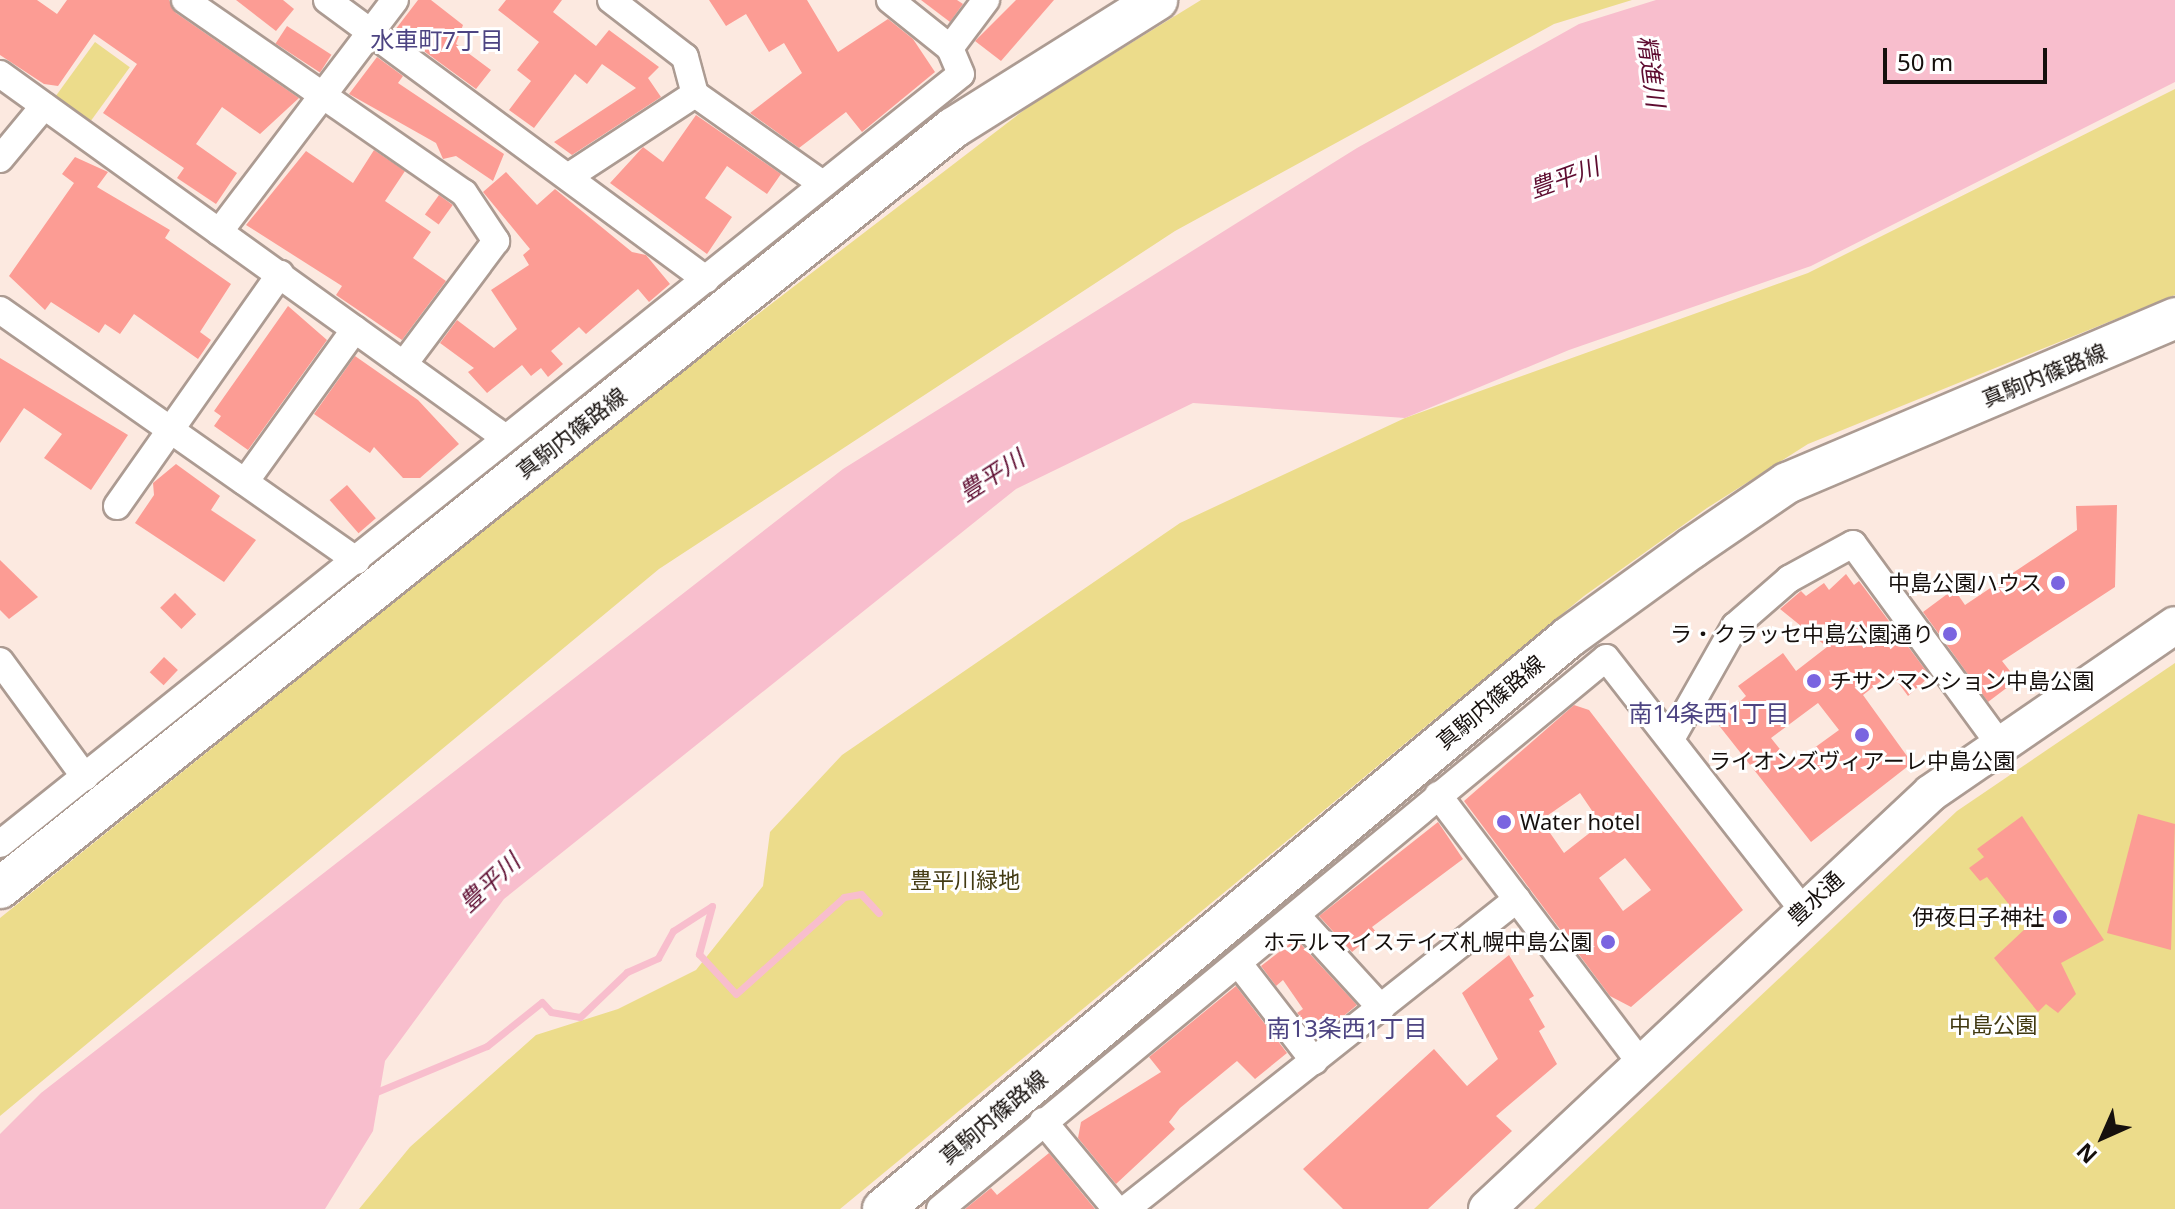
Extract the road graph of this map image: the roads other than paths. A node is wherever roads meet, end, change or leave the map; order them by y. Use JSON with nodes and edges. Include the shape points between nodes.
{"nodes":[{"id":1,"x":185,"y":0,"type":"edge"},
{"id":2,"x":327,"y":0,"type":"edge"},
{"id":3,"x":395,"y":0,"type":"edge"},
{"id":4,"x":611,"y":0,"type":"edge"},
{"id":5,"x":890,"y":0,"type":"edge"},
{"id":6,"x":986,"y":0,"type":"edge"},
{"id":7,"x":1157,"y":0,"type":"edge"},
{"id":8,"x":370,"y":32,"type":"junction"},
{"id":9,"x":950,"y":48,"type":"junction"},
{"id":10,"x":0,"y":74,"type":"edge"},
{"id":11,"x":695,"y":94,"type":"junction"},
{"id":12,"x":322,"y":95,"type":"junction"},
{"id":13,"x":44,"y":106,"type":"junction"},
{"id":14,"x":0,"y":159,"type":"edge"},
{"id":15,"x":568,"y":177,"type":"junction"},
{"id":16,"x":821,"y":183,"type":"junction"},
{"id":17,"x":219,"y":232,"type":"junction"},
{"id":18,"x":280,"y":274,"type":"junction"},
{"id":19,"x":706,"y":279,"type":"junction"},
{"id":20,"x":0,"y":310,"type":"edge"},
{"id":21,"x":2175,"y":318,"type":"edge"},
{"id":22,"x":355,"y":329,"type":"junction"},
{"id":23,"x":404,"y":364,"type":"junction"},
{"id":24,"x":170,"y":430,"type":"junction"},
{"id":25,"x":504,"y":437,"type":"junction"},
{"id":26,"x":245,"y":482,"type":"junction"},
{"id":27,"x":117,"y":506,"type":"dead end"},
{"id":28,"x":357,"y":561,"type":"junction"},
{"id":29,"x":2175,"y":625,"type":"edge"},
{"id":30,"x":0,"y":661,"type":"edge"},
{"id":31,"x":1671,"y":739,"type":"junction"},
{"id":32,"x":1998,"y":742,"type":"junction"},
{"id":33,"x":85,"y":777,"type":"junction"},
{"id":34,"x":1438,"y":795,"type":"junction"},
{"id":35,"x":0,"y":844,"type":"edge"},
{"id":36,"x":0,"y":888,"type":"edge"},
{"id":37,"x":1517,"y":899,"type":"junction"},
{"id":38,"x":1802,"y":909,"type":"junction"},
{"id":39,"x":1297,"y":916,"type":"junction"},
{"id":40,"x":1239,"y":964,"type":"junction"},
{"id":41,"x":1381,"y":1008,"type":"junction"},
{"id":42,"x":1314,"y":1061,"type":"junction"},
{"id":43,"x":1640,"y":1062,"type":"junction"},
{"id":44,"x":1043,"y":1121,"type":"junction"},
{"id":45,"x":883,"y":1209,"type":"edge"},
{"id":46,"x":940,"y":1209,"type":"edge"},
{"id":47,"x":1116,"y":1209,"type":"edge"},
{"id":48,"x":1126,"y":1209,"type":"edge"},
{"id":49,"x":1487,"y":1209,"type":"edge"}],
"edges":[{"from":1,"to":12,"type":"street"},
{"from":2,"to":8,"type":"street"},
{"from":3,"to":8,"type":"street"},
{"from":4,"to":11,"type":"street","via":[[685,57]]},
{"from":5,"to":9,"type":"street"},
{"from":6,"to":9,"type":"street"},
{"from":7,"to":36,"type":"main road","name":"真駒内篠路線","via":[[953,128]]},
{"from":8,"to":12,"type":"street"},
{"from":8,"to":15,"type":"street"},
{"from":9,"to":16,"type":"street","via":[[961,74]]},
{"from":10,"to":13,"type":"street"},
{"from":11,"to":15,"type":"street"},
{"from":11,"to":16,"type":"street"},
{"from":12,"to":17,"type":"street"},
{"from":12,"to":23,"type":"street","via":[[464,193],[496,241]]},
{"from":13,"to":14,"type":"street"},
{"from":13,"to":17,"type":"street"},
{"from":15,"to":19,"type":"street"},
{"from":16,"to":19,"type":"street"},
{"from":17,"to":18,"type":"street"},
{"from":18,"to":22,"type":"street"},
{"from":18,"to":24,"type":"street"},
{"from":19,"to":25,"type":"street"},
{"from":20,"to":24,"type":"street"},
{"from":21,"to":45,"type":"main road","name":"真駒内篠路線","via":[[1787,483],[1704,540],[1569,637]]},
{"from":22,"to":23,"type":"street"},
{"from":22,"to":26,"type":"street"},
{"from":23,"to":25,"type":"street"},
{"from":24,"to":26,"type":"street"},
{"from":24,"to":27,"type":"street"},
{"from":25,"to":28,"type":"street"},
{"from":26,"to":28,"type":"street"},
{"from":28,"to":33,"type":"street"},
{"from":29,"to":32,"type":"street","name":"豊水通"},
{"from":30,"to":33,"type":"street"},
{"from":31,"to":32,"type":"street","via":[[1735,626],[1789,579],[1853,544]]},
{"from":31,"to":34,"type":"street","via":[[1606,658]]},
{"from":31,"to":38,"type":"street"},
{"from":32,"to":38,"type":"street","name":"豊水通"},
{"from":33,"to":35,"type":"street"},
{"from":34,"to":37,"type":"street"},
{"from":34,"to":39,"type":"street"},
{"from":37,"to":41,"type":"street"},
{"from":37,"to":43,"type":"street"},
{"from":38,"to":43,"type":"street","name":"豊水通"},
{"from":39,"to":40,"type":"street"},
{"from":39,"to":41,"type":"street"},
{"from":40,"to":42,"type":"street"},
{"from":40,"to":44,"type":"street"},
{"from":41,"to":42,"type":"street"},
{"from":42,"to":48,"type":"street"},
{"from":43,"to":49,"type":"street","name":"豊水通"},
{"from":44,"to":46,"type":"street"},
{"from":44,"to":47,"type":"street"}]}
